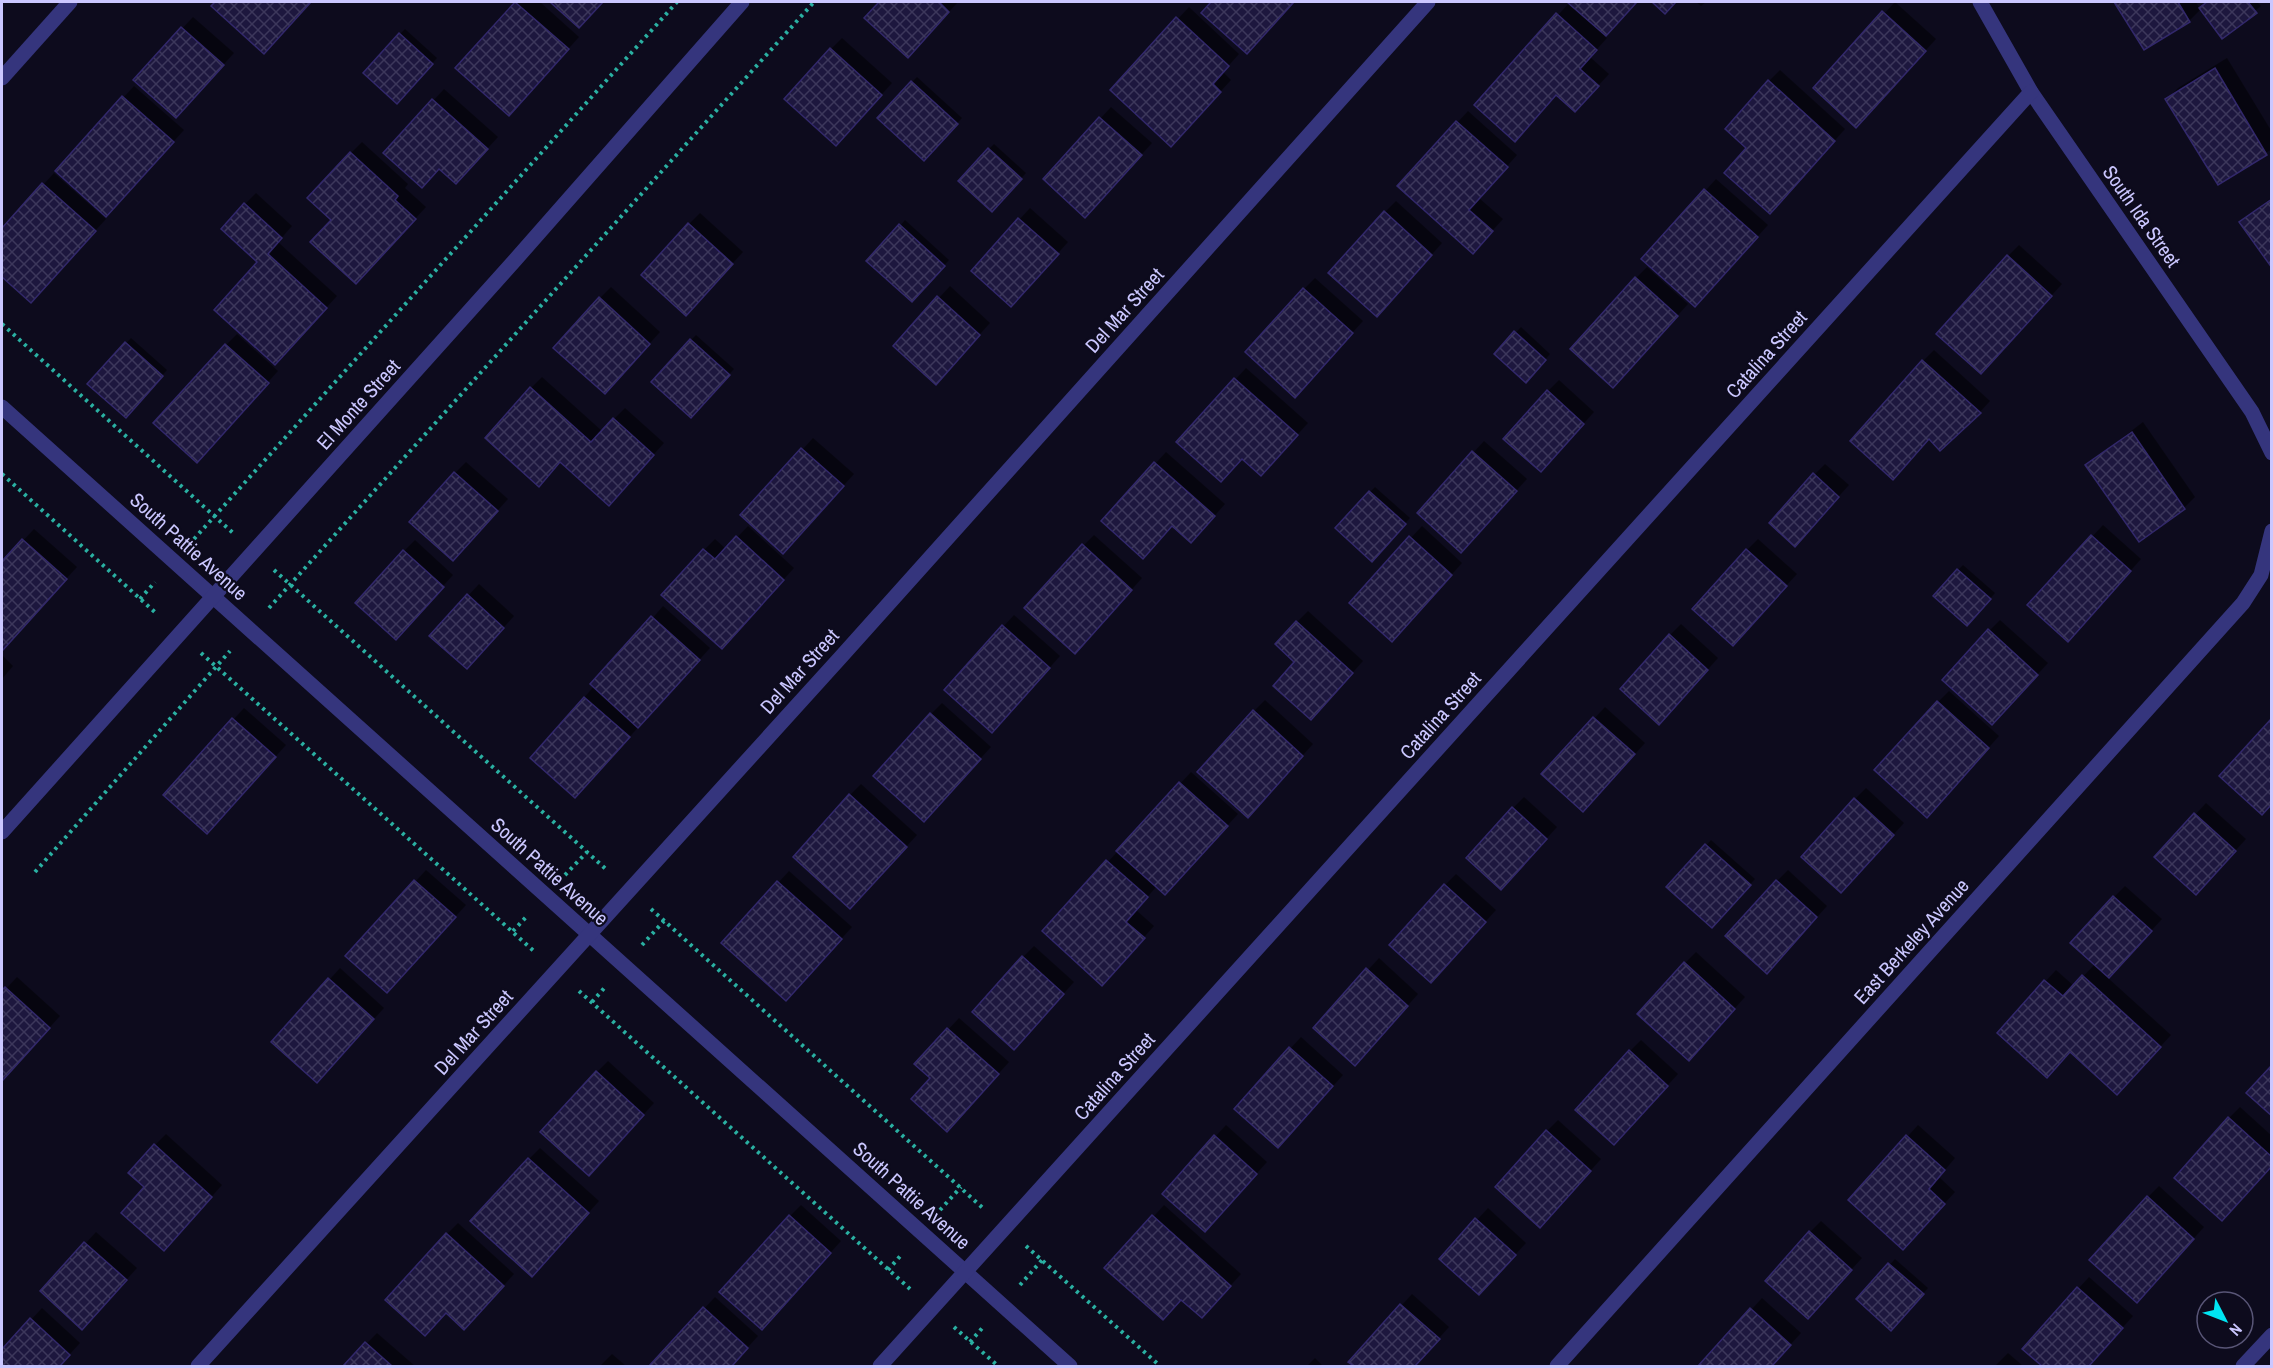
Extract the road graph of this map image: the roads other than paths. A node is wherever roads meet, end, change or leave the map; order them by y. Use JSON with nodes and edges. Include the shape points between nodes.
{"nodes":[{"id":1,"x":70,"y":2,"type":"edge"},
{"id":2,"x":742,"y":2,"type":"edge"},
{"id":3,"x":1428,"y":2,"type":"edge"},
{"id":4,"x":1980,"y":2,"type":"edge"},
{"id":5,"x":2,"y":78,"type":"edge"},
{"id":6,"x":2031,"y":92,"type":"junction"},
{"id":7,"x":2,"y":406,"type":"edge"},
{"id":8,"x":2271,"y":453,"type":"edge"},
{"id":9,"x":2271,"y":531,"type":"edge"},
{"id":10,"x":213,"y":596,"type":"junction"},
{"id":11,"x":2,"y":831,"type":"edge"},
{"id":12,"x":590,"y":934,"type":"junction"},
{"id":13,"x":965,"y":1272,"type":"junction"},
{"id":14,"x":2271,"y":1335,"type":"edge"},
{"id":15,"x":198,"y":1366,"type":"edge"},
{"id":16,"x":880,"y":1366,"type":"edge"},
{"id":17,"x":1070,"y":1366,"type":"edge"},
{"id":18,"x":1557,"y":1366,"type":"edge"},
{"id":19,"x":2243,"y":1366,"type":"edge"}],
"edges":[{"from":1,"to":5,"type":"street"},
{"from":2,"to":10,"type":"street","name":"El Monte Street"},
{"from":3,"to":12,"type":"street","name":"Del Mar Street"},
{"from":4,"to":6,"type":"street","name":"South Ida Street"},
{"from":6,"to":8,"type":"street","name":"South Ida Street","via":[[2252,412]]},
{"from":6,"to":13,"type":"street","name":"Catalina Street"},
{"from":7,"to":10,"type":"street","name":"South Pattie Avenue"},
{"from":9,"to":18,"type":"street","name":"East Berkeley Avenue","via":[[2261,575],[2243,603]]},
{"from":10,"to":11,"type":"street","name":"El Monte Street"},
{"from":10,"to":12,"type":"street","name":"South Pattie Avenue"},
{"from":12,"to":13,"type":"street","name":"South Pattie Avenue"},
{"from":12,"to":15,"type":"street","name":"Del Mar Street"},
{"from":13,"to":16,"type":"street","name":"Catalina Street"},
{"from":13,"to":17,"type":"street","name":"South Pattie Avenue"},
{"from":14,"to":19,"type":"street"}]}
